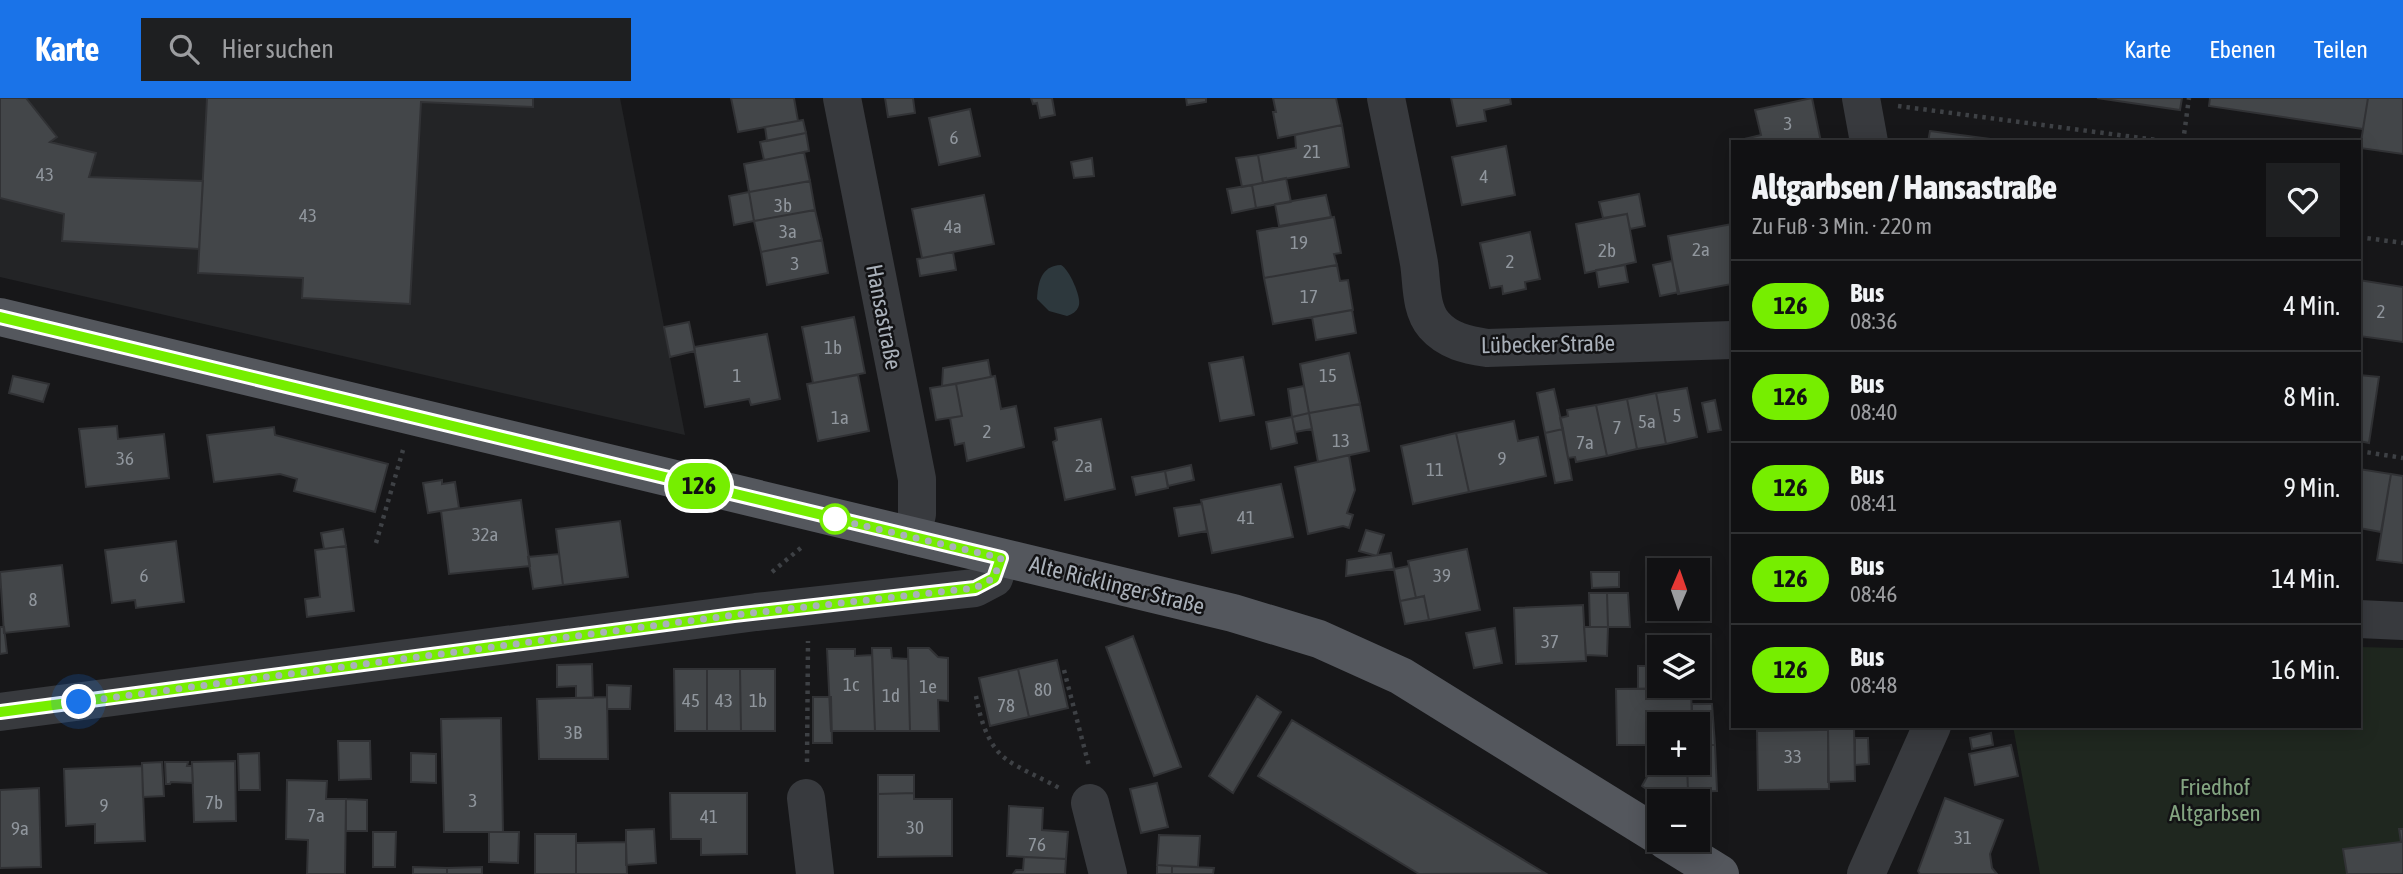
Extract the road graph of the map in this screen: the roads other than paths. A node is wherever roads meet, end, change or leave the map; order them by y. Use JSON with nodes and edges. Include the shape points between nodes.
{"nodes":[{"id":1,"x":842,"y":98,"type":"edge"},
{"id":2,"x":1386,"y":98,"type":"edge"},
{"id":3,"x":1862,"y":100,"type":"edge"},
{"id":4,"x":1870,"y":140,"type":"edge"},
{"id":5,"x":0,"y":317,"type":"edge"},
{"id":6,"x":1731,"y":340,"type":"edge"},
{"id":7,"x":912,"y":536,"type":"junction"},
{"id":8,"x":1001,"y":558,"type":"junction"},
{"id":9,"x":2361,"y":620,"type":"edge"},
{"id":10,"x":2403,"y":621,"type":"edge"},
{"id":11,"x":0,"y":712,"type":"edge"},
{"id":12,"x":1931,"y":728,"type":"edge"},
{"id":13,"x":806,"y":798,"type":"road end"},
{"id":14,"x":1090,"y":803,"type":"road end"},
{"id":15,"x":1647,"y":829,"type":"edge"},
{"id":16,"x":1684,"y":852,"type":"edge"},
{"id":17,"x":815,"y":874,"type":"edge"},
{"id":18,"x":1108,"y":874,"type":"edge"},
{"id":19,"x":1720,"y":874,"type":"edge"},
{"id":20,"x":1866,"y":874,"type":"edge"}],
"edges":[{"from":1,"to":7,"type":"street","name":"Hansastraße","via":[[917,480]]},
{"from":2,"to":6,"type":"street","name":"Lübecker Straße","via":[[1425,309],[1447,337],[1487,348]]},
{"from":3,"to":4,"type":"street"},
{"from":5,"to":7,"type":"main road","name":"Alte Ricklinger Straße"},
{"from":7,"to":8,"type":"main road","name":"Alte Ricklinger Straße"},
{"from":8,"to":11,"type":"street","via":[[994,578],[975,588],[694,620]]},
{"from":8,"to":15,"type":"main road","name":"Alte Ricklinger Straße","via":[[1233,613],[1319,639],[1401,677]]},
{"from":9,"to":10,"type":"street"},
{"from":12,"to":20,"type":"street"},
{"from":13,"to":17,"type":"street"},
{"from":14,"to":18,"type":"street"},
{"from":16,"to":19,"type":"main road"}]}
